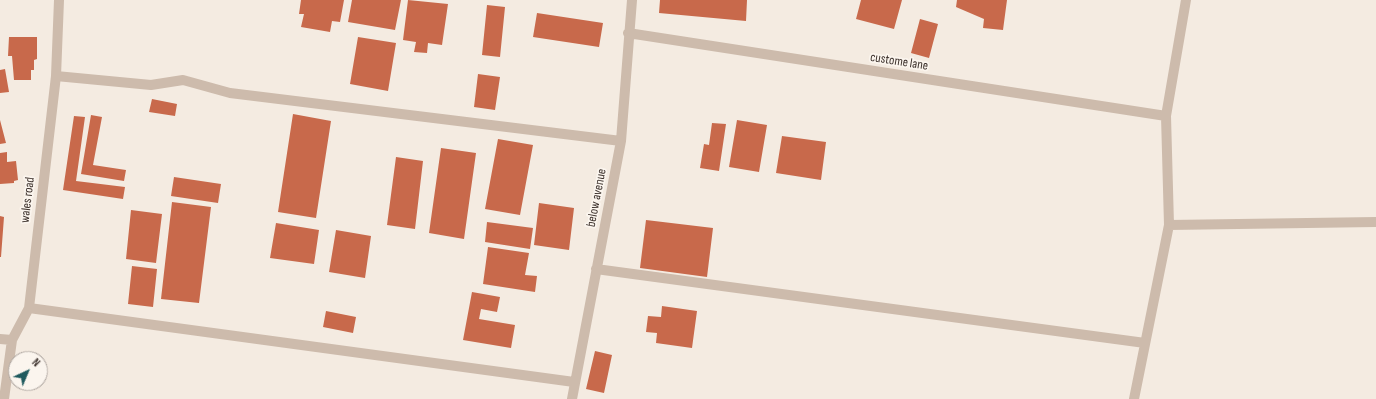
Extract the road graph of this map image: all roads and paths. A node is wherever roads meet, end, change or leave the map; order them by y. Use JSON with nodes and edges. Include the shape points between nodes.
{"nodes":[{"id":1,"x":59,"y":0,"type":"edge"},
{"id":2,"x":632,"y":0,"type":"edge"},
{"id":3,"x":1186,"y":0,"type":"edge"},
{"id":4,"x":628,"y":33,"type":"junction"},
{"id":5,"x":56,"y":76,"type":"junction"},
{"id":6,"x":1166,"y":116,"type":"junction"},
{"id":7,"x":621,"y":141,"type":"junction"},
{"id":8,"x":1376,"y":222,"type":"edge"},
{"id":9,"x":1169,"y":225,"type":"junction"},
{"id":10,"x":596,"y":269,"type":"junction"},
{"id":11,"x":29,"y":308,"type":"junction"},
{"id":12,"x":0,"y":339,"type":"edge"},
{"id":13,"x":12,"y":340,"type":"junction"},
{"id":14,"x":1145,"y":343,"type":"junction"},
{"id":15,"x":574,"y":382,"type":"junction"},
{"id":16,"x":4,"y":399,"type":"edge"},
{"id":17,"x":572,"y":399,"type":"edge"},
{"id":18,"x":1134,"y":399,"type":"edge"}],
"edges":[{"from":1,"to":5,"type":"street","name":"wales road"},
{"from":2,"to":4,"type":"street","name":"below avenue"},
{"from":3,"to":6,"type":"street"},
{"from":4,"to":6,"type":"street","name":"custome lane"},
{"from":4,"to":7,"type":"street","name":"below avenue"},
{"from":5,"to":7,"type":"street","via":[[151,85],[183,80],[230,93]]},
{"from":5,"to":11,"type":"street","name":"wales road"},
{"from":6,"to":9,"type":"street"},
{"from":7,"to":10,"type":"street","name":"below avenue"},
{"from":8,"to":9,"type":"street"},
{"from":9,"to":14,"type":"street"},
{"from":10,"to":14,"type":"street"},
{"from":10,"to":15,"type":"street","name":"below avenue"},
{"from":11,"to":13,"type":"street","name":"wales road"},
{"from":11,"to":15,"type":"street"},
{"from":12,"to":13,"type":"street"},
{"from":13,"to":16,"type":"street","name":"wales road"},
{"from":14,"to":18,"type":"street"},
{"from":15,"to":17,"type":"street","name":"below avenue"}]}
